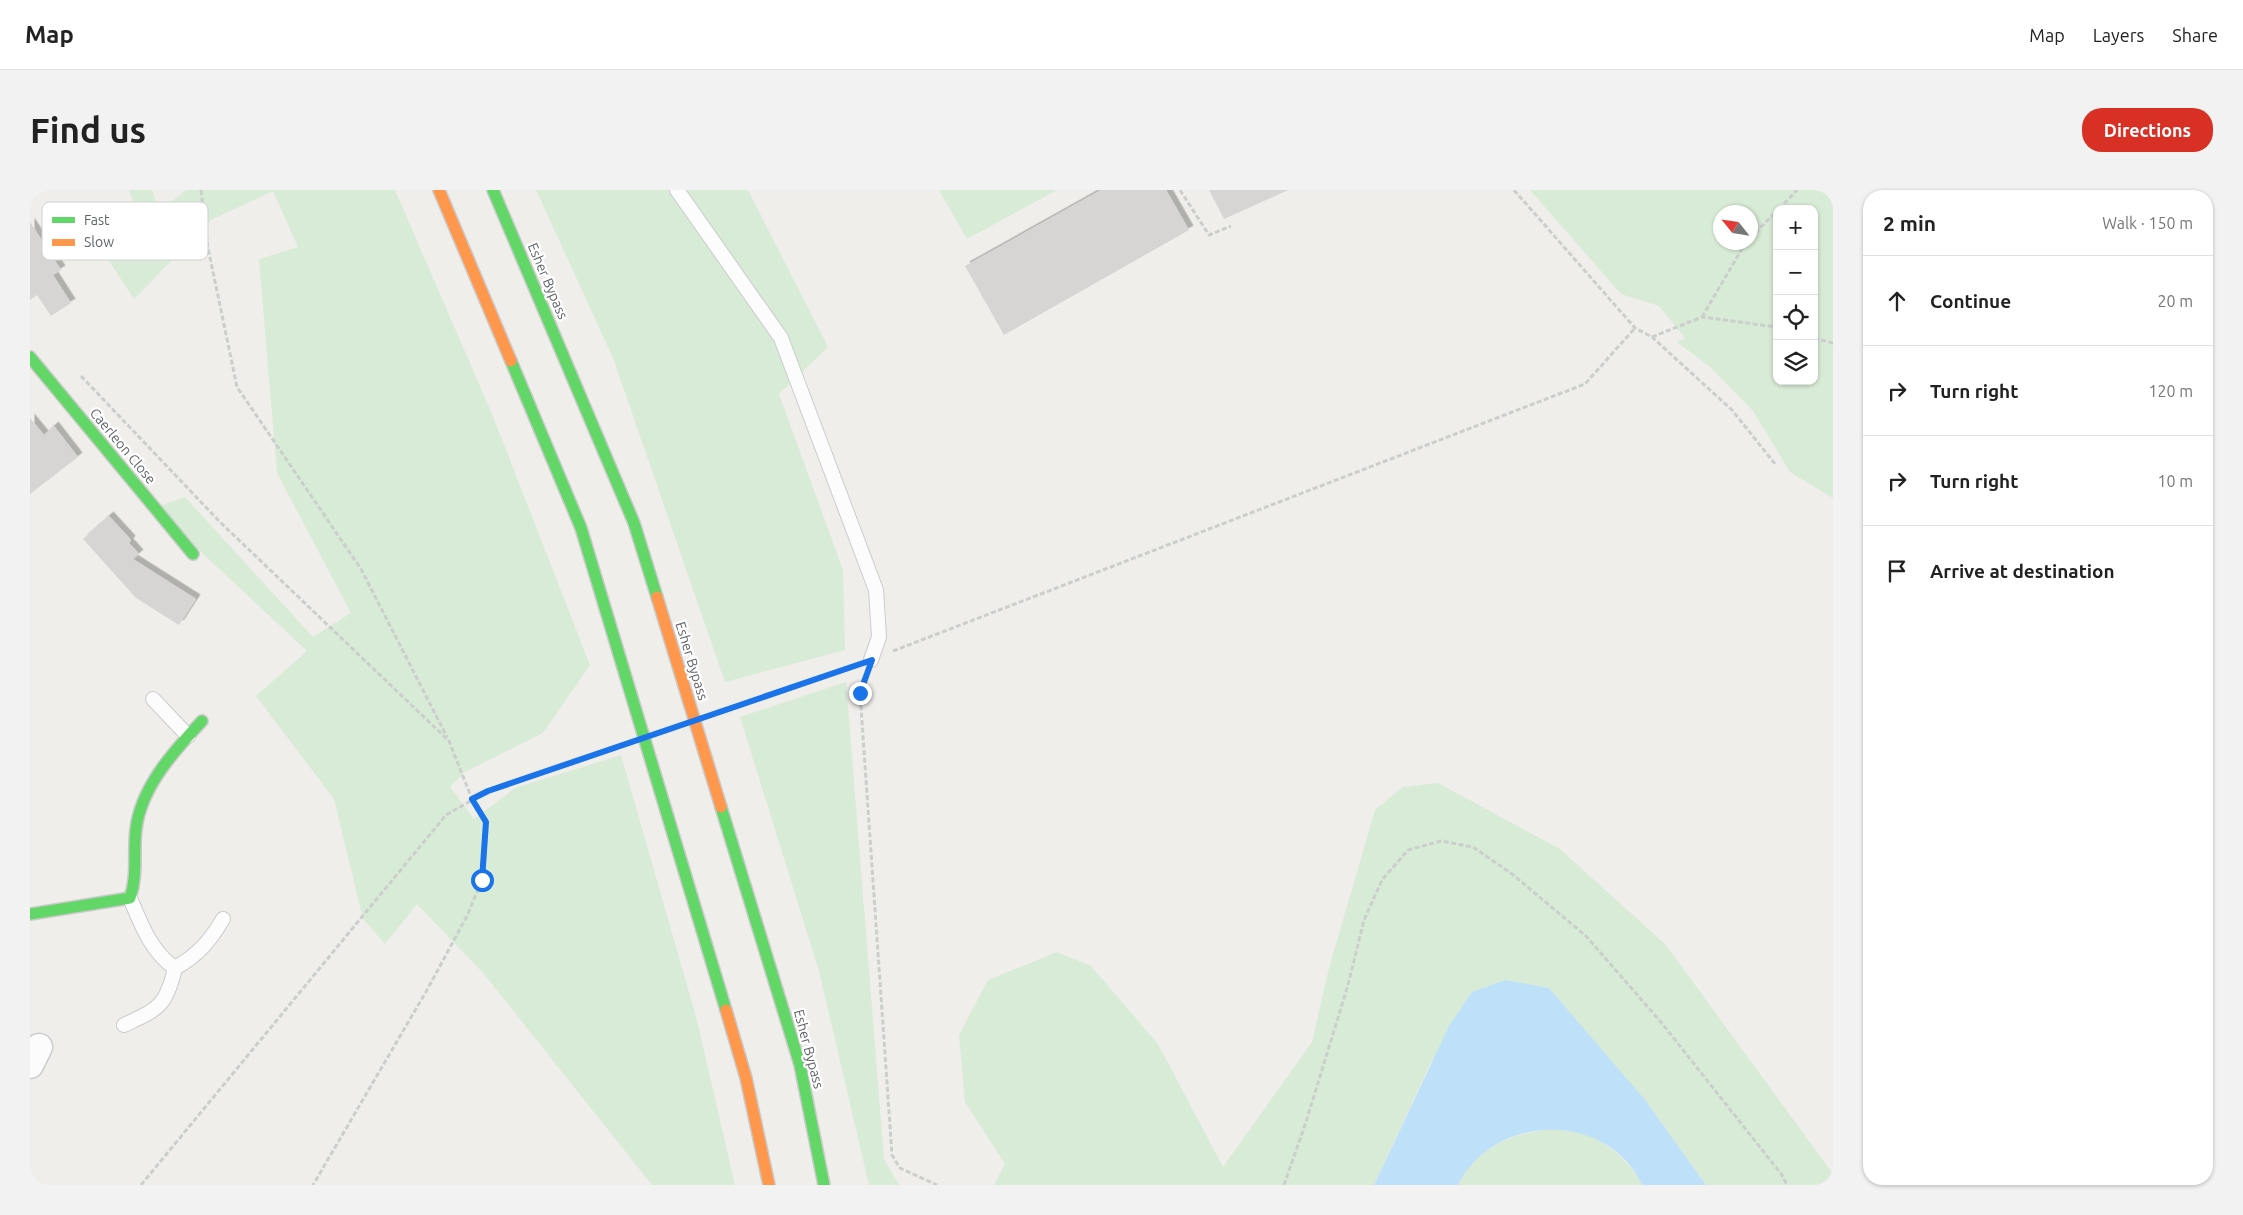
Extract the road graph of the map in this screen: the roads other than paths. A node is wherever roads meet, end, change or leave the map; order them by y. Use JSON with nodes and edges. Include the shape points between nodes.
{"nodes":[{"id":1,"x":439,"y":190,"type":"edge"},
{"id":2,"x":493,"y":190,"type":"edge"},
{"id":3,"x":677,"y":190,"type":"edge"},
{"id":4,"x":30,"y":358,"type":"edge"},
{"id":5,"x":193,"y":554,"type":"dead end"},
{"id":6,"x":867,"y":662,"type":"road end"},
{"id":7,"x":152,"y":699,"type":"dead end"},
{"id":8,"x":202,"y":721,"type":"dead end"},
{"id":9,"x":188,"y":736,"type":"junction"},
{"id":10,"x":130,"y":898,"type":"junction"},
{"id":11,"x":30,"y":914,"type":"edge"},
{"id":12,"x":223,"y":919,"type":"dead end"},
{"id":13,"x":176,"y":968,"type":"junction"},
{"id":14,"x":124,"y":1025,"type":"dead end"},
{"id":15,"x":769,"y":1185,"type":"edge"},
{"id":16,"x":824,"y":1185,"type":"edge"}],
"edges":[{"from":1,"to":15,"type":"main road","via":[[581,528],[746,1078]]},
{"from":2,"to":16,"type":"main road","name":"Esher Bypass","via":[[634,522],[800,1064]]},
{"from":3,"to":6,"type":"lane","via":[[781,338],[876,590],[879,638]]},
{"from":4,"to":5,"type":"main road","name":"Caerleon Close"},
{"from":7,"to":9,"type":"lane"},
{"from":8,"to":9,"type":"main road"},
{"from":9,"to":10,"type":"main road","via":[[153,784],[137,822],[136,884]]},
{"from":10,"to":11,"type":"main road"},
{"from":10,"to":13,"type":"lane","via":[[149,940],[164,960]]},
{"from":12,"to":13,"type":"lane","via":[[195,956]]},
{"from":13,"to":14,"type":"lane","via":[[171,988],[158,1009]]}]}
